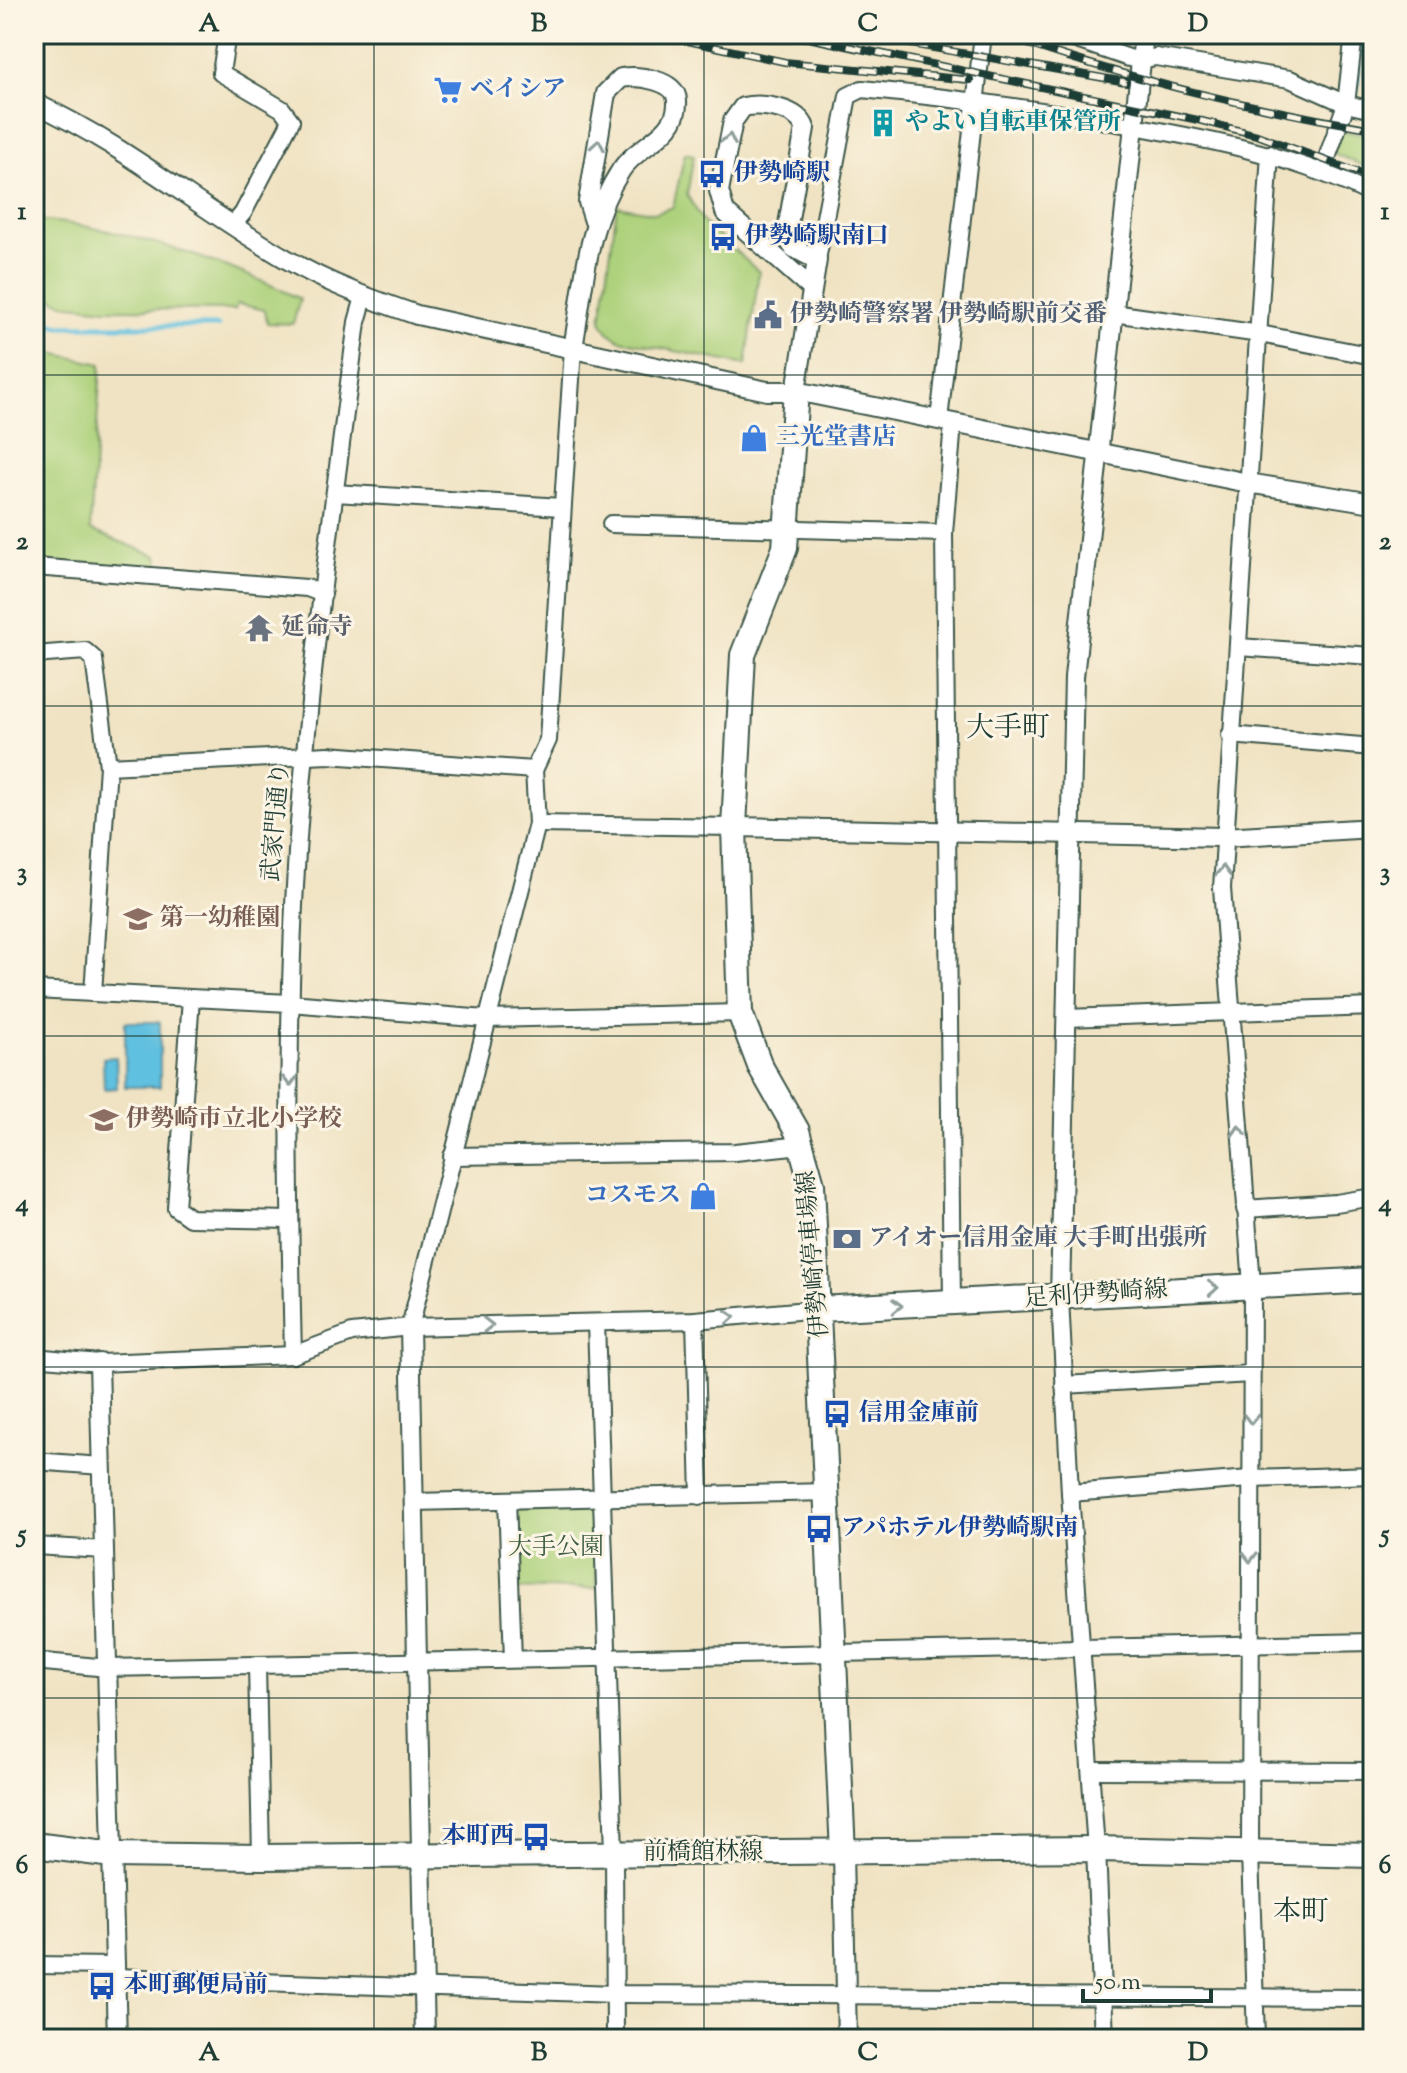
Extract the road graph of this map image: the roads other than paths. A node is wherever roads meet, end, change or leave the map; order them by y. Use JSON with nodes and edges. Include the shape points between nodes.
{"nodes":[{"id":1,"x":227,"y":34,"type":"edge"},
{"id":2,"x":983,"y":34,"type":"edge"},
{"id":3,"x":1059,"y":34,"type":"edge"},
{"id":4,"x":1144,"y":34,"type":"edge"},
{"id":5,"x":1354,"y":34,"type":"edge"},
{"id":6,"x":1140,"y":60,"type":"junction"},
{"id":7,"x":976,"y":100,"type":"junction"},
{"id":8,"x":34,"y":103,"type":"edge"},
{"id":9,"x":1346,"y":104,"type":"junction"},
{"id":10,"x":1373,"y":110,"type":"edge"},
{"id":11,"x":1135,"y":126,"type":"junction"},
{"id":12,"x":1270,"y":154,"type":"junction"},
{"id":13,"x":1322,"y":172,"type":"junction"},
{"id":14,"x":1373,"y":195,"type":"edge"},
{"id":15,"x":594,"y":221,"type":"junction"},
{"id":16,"x":233,"y":225,"type":"junction"},
{"id":17,"x":817,"y":260,"type":"junction"},
{"id":18,"x":811,"y":288,"type":"junction"},
{"id":19,"x":364,"y":297,"type":"junction"},
{"id":20,"x":1113,"y":313,"type":"junction"},
{"id":21,"x":1260,"y":334,"type":"junction"},
{"id":22,"x":573,"y":348,"type":"junction"},
{"id":23,"x":1373,"y":356,"type":"edge"},
{"id":24,"x":796,"y":391,"type":"junction"},
{"id":25,"x":946,"y":421,"type":"junction"},
{"id":26,"x":1097,"y":452,"type":"junction"},
{"id":27,"x":1248,"y":483,"type":"junction"},
{"id":28,"x":335,"y":493,"type":"junction"},
{"id":29,"x":1373,"y":503,"type":"edge"},
{"id":30,"x":562,"y":507,"type":"junction"},
{"id":31,"x":611,"y":524,"type":"dead end"},
{"id":32,"x":788,"y":528,"type":"junction"},
{"id":33,"x":944,"y":533,"type":"junction"},
{"id":34,"x":34,"y":567,"type":"edge"},
{"id":35,"x":323,"y":594,"type":"junction"},
{"id":36,"x":1238,"y":647,"type":"junction"},
{"id":37,"x":34,"y":655,"type":"edge"},
{"id":38,"x":1373,"y":656,"type":"edge"},
{"id":39,"x":1230,"y":735,"type":"junction"},
{"id":40,"x":1373,"y":747,"type":"edge"},
{"id":41,"x":306,"y":758,"type":"junction"},
{"id":42,"x":108,"y":766,"type":"junction"},
{"id":43,"x":534,"y":770,"type":"junction"},
{"id":44,"x":537,"y":824,"type":"junction"},
{"id":45,"x":734,"y":827,"type":"junction"},
{"id":46,"x":1373,"y":828,"type":"edge"},
{"id":47,"x":945,"y":833,"type":"junction"},
{"id":48,"x":1073,"y":835,"type":"junction"},
{"id":49,"x":1224,"y":837,"type":"junction"},
{"id":50,"x":34,"y":990,"type":"edge"},
{"id":51,"x":93,"y":993,"type":"junction"},
{"id":52,"x":191,"y":998,"type":"junction"},
{"id":53,"x":290,"y":1003,"type":"junction"},
{"id":54,"x":1373,"y":1007,"type":"edge"},
{"id":55,"x":1231,"y":1012,"type":"junction"},
{"id":56,"x":740,"y":1013,"type":"junction"},
{"id":57,"x":1066,"y":1018,"type":"junction"},
{"id":58,"x":486,"y":1019,"type":"junction"},
{"id":59,"x":802,"y":1145,"type":"junction"},
{"id":60,"x":452,"y":1156,"type":"junction"},
{"id":61,"x":1373,"y":1197,"type":"edge"},
{"id":62,"x":1245,"y":1209,"type":"junction"},
{"id":63,"x":290,"y":1220,"type":"junction"},
{"id":64,"x":1373,"y":1280,"type":"edge"},
{"id":65,"x":1252,"y":1285,"type":"junction"},
{"id":66,"x":1060,"y":1298,"type":"junction"},
{"id":67,"x":952,"y":1305,"type":"junction"},
{"id":68,"x":819,"y":1309,"type":"junction"},
{"id":69,"x":695,"y":1320,"type":"junction"},
{"id":70,"x":596,"y":1323,"type":"junction"},
{"id":71,"x":410,"y":1327,"type":"junction"},
{"id":72,"x":293,"y":1355,"type":"junction"},
{"id":73,"x":34,"y":1357,"type":"edge"},
{"id":74,"x":99,"y":1363,"type":"junction"},
{"id":75,"x":1251,"y":1374,"type":"junction"},
{"id":76,"x":1064,"y":1385,"type":"junction"},
{"id":77,"x":34,"y":1461,"type":"edge"},
{"id":78,"x":102,"y":1466,"type":"junction"},
{"id":79,"x":1373,"y":1475,"type":"edge"},
{"id":80,"x":1250,"y":1479,"type":"junction"},
{"id":81,"x":828,"y":1492,"type":"junction"},
{"id":82,"x":1070,"y":1493,"type":"junction"},
{"id":83,"x":700,"y":1496,"type":"junction"},
{"id":84,"x":602,"y":1498,"type":"junction"},
{"id":85,"x":507,"y":1500,"type":"junction"},
{"id":86,"x":414,"y":1502,"type":"junction"},
{"id":87,"x":34,"y":1546,"type":"edge"},
{"id":88,"x":105,"y":1550,"type":"junction"},
{"id":89,"x":1373,"y":1642,"type":"edge"},
{"id":90,"x":1249,"y":1644,"type":"junction"},
{"id":91,"x":1083,"y":1646,"type":"junction"},
{"id":92,"x":836,"y":1654,"type":"junction"},
{"id":93,"x":606,"y":1658,"type":"junction"},
{"id":94,"x":513,"y":1659,"type":"junction"},
{"id":95,"x":417,"y":1660,"type":"junction"},
{"id":96,"x":34,"y":1661,"type":"edge"},
{"id":97,"x":257,"y":1665,"type":"junction"},
{"id":98,"x":108,"y":1668,"type":"junction"},
{"id":99,"x":1091,"y":1770,"type":"junction"},
{"id":100,"x":1373,"y":1771,"type":"edge"},
{"id":101,"x":1251,"y":1772,"type":"junction"},
{"id":102,"x":34,"y":1845,"type":"edge"},
{"id":103,"x":1096,"y":1849,"type":"junction"},
{"id":104,"x":1250,"y":1852,"type":"junction"},
{"id":105,"x":614,"y":1853,"type":"junction"},
{"id":106,"x":843,"y":1853,"type":"junction"},
{"id":107,"x":113,"y":1855,"type":"junction"},
{"id":108,"x":1373,"y":1855,"type":"edge"},
{"id":109,"x":420,"y":1856,"type":"junction"},
{"id":110,"x":261,"y":1857,"type":"junction"},
{"id":111,"x":34,"y":1965,"type":"edge"},
{"id":112,"x":115,"y":1972,"type":"junction"},
{"id":113,"x":423,"y":1986,"type":"junction"},
{"id":114,"x":846,"y":1993,"type":"junction"},
{"id":115,"x":616,"y":1994,"type":"junction"},
{"id":116,"x":1103,"y":1996,"type":"junction"},
{"id":117,"x":1255,"y":1997,"type":"junction"},
{"id":118,"x":1373,"y":1998,"type":"edge"},
{"id":119,"x":117,"y":2039,"type":"edge"},
{"id":120,"x":425,"y":2039,"type":"edge"},
{"id":121,"x":615,"y":2039,"type":"edge"},
{"id":122,"x":847,"y":2039,"type":"edge"},
{"id":123,"x":1104,"y":2039,"type":"edge"},
{"id":124,"x":1256,"y":2039,"type":"edge"}],
"edges":[{"from":1,"to":16,"type":"street","via":[[221,73],[282,109],[291,121]]},
{"from":2,"to":7,"type":"street"},
{"from":3,"to":6,"type":"street"},
{"from":4,"to":6,"type":"street"},
{"from":5,"to":9,"type":"street"},
{"from":6,"to":9,"type":"street","via":[[1156,57],[1271,74]]},
{"from":6,"to":11,"type":"street"},
{"from":7,"to":11,"type":"street"},
{"from":7,"to":17,"type":"street","via":[[862,89],[848,96]]},
{"from":7,"to":25,"type":"street"},
{"from":8,"to":16,"type":"street","via":[[108,140]]},
{"from":9,"to":10,"type":"street"},
{"from":9,"to":13,"type":"street"},
{"from":11,"to":12,"type":"street"},
{"from":11,"to":20,"type":"street"},
{"from":12,"to":13,"type":"street"},
{"from":12,"to":21,"type":"street"},
{"from":13,"to":14,"type":"street"},
{"from":15,"to":15,"type":"street","one_way":true,"via":[[588,202],[606,93],[629,76],[667,84],[678,104],[673,124],[623,167]]},
{"from":15,"to":22,"type":"street"},
{"from":16,"to":19,"type":"street","via":[[289,261]]},
{"from":17,"to":18,"type":"street"},
{"from":18,"to":17,"type":"street","one_way":true,"via":[[720,202],[733,121],[743,107],[790,113],[804,124],[806,138],[786,236],[794,248]]},
{"from":18,"to":24,"type":"street"},
{"from":19,"to":22,"type":"street","via":[[449,323]]},
{"from":19,"to":28,"type":"street","name":"武家門通り"},
{"from":20,"to":21,"type":"street"},
{"from":20,"to":26,"type":"street"},
{"from":21,"to":23,"type":"street"},
{"from":21,"to":27,"type":"street"},
{"from":22,"to":24,"type":"street","via":[[767,391]]},
{"from":22,"to":30,"type":"street"},
{"from":24,"to":25,"type":"street"},
{"from":24,"to":32,"type":"main road","name":"伊勢崎停車場線"},
{"from":25,"to":26,"type":"street"},
{"from":25,"to":33,"type":"street"},
{"from":26,"to":27,"type":"street"},
{"from":26,"to":48,"type":"street","via":[[1074,677]]},
{"from":27,"to":29,"type":"street"},
{"from":27,"to":36,"type":"street"},
{"from":28,"to":30,"type":"street"},
{"from":28,"to":35,"type":"street","name":"武家門通り"},
{"from":30,"to":43,"type":"street","via":[[548,740]]},
{"from":31,"to":32,"type":"street"},
{"from":32,"to":33,"type":"street"},
{"from":32,"to":45,"type":"main road","name":"伊勢崎停車場線","via":[[775,580],[743,655]]},
{"from":33,"to":47,"type":"street"},
{"from":34,"to":35,"type":"street","via":[[307,588]]},
{"from":35,"to":41,"type":"street","name":"武家門通り"},
{"from":36,"to":38,"type":"street"},
{"from":36,"to":39,"type":"street"},
{"from":37,"to":42,"type":"street","via":[[85,651],[94,659]]},
{"from":39,"to":40,"type":"street"},
{"from":39,"to":49,"type":"street"},
{"from":41,"to":42,"type":"street"},
{"from":41,"to":43,"type":"street","via":[[328,755]]},
{"from":41,"to":53,"type":"street","name":"武家門通り"},
{"from":42,"to":51,"type":"street"},
{"from":43,"to":44,"type":"street"},
{"from":44,"to":45,"type":"street"},
{"from":44,"to":58,"type":"street"},
{"from":45,"to":47,"type":"street"},
{"from":45,"to":56,"type":"main road","name":"伊勢崎停車場線"},
{"from":46,"to":49,"type":"street"},
{"from":47,"to":48,"type":"street"},
{"from":47,"to":67,"type":"street"},
{"from":48,"to":49,"type":"street"},
{"from":48,"to":57,"type":"street"},
{"from":55,"to":49,"type":"street","one_way":true,"via":[[1222,888]]},
{"from":50,"to":51,"type":"street"},
{"from":51,"to":52,"type":"street"},
{"from":52,"to":53,"type":"street"},
{"from":52,"to":63,"type":"street","via":[[176,1208],[190,1218]]},
{"from":53,"to":58,"type":"street"},
{"from":53,"to":63,"type":"street","name":"武家門通り","one_way":true},
{"from":54,"to":55,"type":"street"},
{"from":55,"to":57,"type":"street"},
{"from":62,"to":55,"type":"street","one_way":true},
{"from":56,"to":58,"type":"street"},
{"from":56,"to":59,"type":"main road","name":"伊勢崎停車場線","via":[[760,1066]]},
{"from":57,"to":66,"type":"street"},
{"from":58,"to":60,"type":"street"},
{"from":59,"to":60,"type":"street","via":[[735,1152]]},
{"from":59,"to":68,"type":"main road","name":"伊勢崎停車場線","via":[[814,1199]]},
{"from":60,"to":71,"type":"street"},
{"from":61,"to":62,"type":"street"},
{"from":62,"to":65,"type":"street"},
{"from":63,"to":72,"type":"street","name":"武家門通り"},
{"from":64,"to":65,"type":"main road","name":"足利伊勢崎線"},
{"from":66,"to":65,"type":"main road","name":"足利伊勢崎線","one_way":true},
{"from":65,"to":75,"type":"street"},
{"from":66,"to":67,"type":"main road","name":"足利伊勢崎線"},
{"from":66,"to":76,"type":"street"},
{"from":68,"to":67,"type":"main road","name":"足利伊勢崎線","one_way":true},
{"from":69,"to":68,"type":"street","one_way":true},
{"from":68,"to":81,"type":"main road","name":"伊勢崎停車場線"},
{"from":69,"to":70,"type":"street"},
{"from":69,"to":83,"type":"street"},
{"from":71,"to":70,"type":"street","one_way":true},
{"from":70,"to":84,"type":"street"},
{"from":71,"to":72,"type":"street","via":[[352,1333]]},
{"from":71,"to":86,"type":"street"},
{"from":72,"to":74,"type":"street"},
{"from":73,"to":74,"type":"street"},
{"from":74,"to":78,"type":"street"},
{"from":75,"to":76,"type":"street"},
{"from":75,"to":80,"type":"street","one_way":true},
{"from":76,"to":82,"type":"street"},
{"from":77,"to":78,"type":"street"},
{"from":78,"to":88,"type":"street"},
{"from":79,"to":80,"type":"street"},
{"from":80,"to":82,"type":"street"},
{"from":80,"to":90,"type":"street","one_way":true},
{"from":81,"to":83,"type":"street"},
{"from":81,"to":92,"type":"main road","name":"伊勢崎停車場線"},
{"from":82,"to":91,"type":"street"},
{"from":83,"to":84,"type":"street"},
{"from":84,"to":85,"type":"street"},
{"from":84,"to":93,"type":"street"},
{"from":85,"to":86,"type":"street"},
{"from":85,"to":94,"type":"street"},
{"from":86,"to":95,"type":"street"},
{"from":87,"to":88,"type":"street"},
{"from":88,"to":98,"type":"street"},
{"from":89,"to":90,"type":"street"},
{"from":90,"to":91,"type":"street"},
{"from":90,"to":101,"type":"street"},
{"from":91,"to":92,"type":"street"},
{"from":91,"to":99,"type":"street"},
{"from":92,"to":93,"type":"street"},
{"from":92,"to":106,"type":"main road","name":"伊勢崎停車場線"},
{"from":93,"to":94,"type":"street"},
{"from":93,"to":105,"type":"street"},
{"from":94,"to":95,"type":"street"},
{"from":95,"to":97,"type":"street"},
{"from":95,"to":109,"type":"street"},
{"from":96,"to":98,"type":"street"},
{"from":97,"to":98,"type":"street"},
{"from":97,"to":110,"type":"street"},
{"from":98,"to":107,"type":"street"},
{"from":99,"to":101,"type":"street"},
{"from":99,"to":103,"type":"street"},
{"from":100,"to":101,"type":"street"},
{"from":101,"to":104,"type":"street"},
{"from":102,"to":107,"type":"main road","name":"前橋館林線"},
{"from":103,"to":104,"type":"main road","name":"前橋館林線"},
{"from":103,"to":106,"type":"main road","name":"前橋館林線"},
{"from":103,"to":116,"type":"street"},
{"from":104,"to":108,"type":"main road","name":"前橋館林線"},
{"from":104,"to":117,"type":"street"},
{"from":105,"to":106,"type":"main road","name":"前橋館林線"},
{"from":105,"to":109,"type":"main road","name":"前橋館林線"},
{"from":105,"to":115,"type":"street"},
{"from":106,"to":114,"type":"street"},
{"from":107,"to":110,"type":"main road","name":"前橋館林線"},
{"from":107,"to":112,"type":"street"},
{"from":109,"to":110,"type":"main road","name":"前橋館林線"},
{"from":109,"to":113,"type":"street"},
{"from":111,"to":112,"type":"street"},
{"from":112,"to":113,"type":"street"},
{"from":112,"to":119,"type":"street"},
{"from":113,"to":115,"type":"street"},
{"from":113,"to":120,"type":"street"},
{"from":114,"to":115,"type":"street"},
{"from":114,"to":116,"type":"street"},
{"from":114,"to":122,"type":"street"},
{"from":115,"to":121,"type":"street"},
{"from":116,"to":117,"type":"street"},
{"from":116,"to":123,"type":"street"},
{"from":117,"to":118,"type":"street"},
{"from":117,"to":124,"type":"street"}]}
